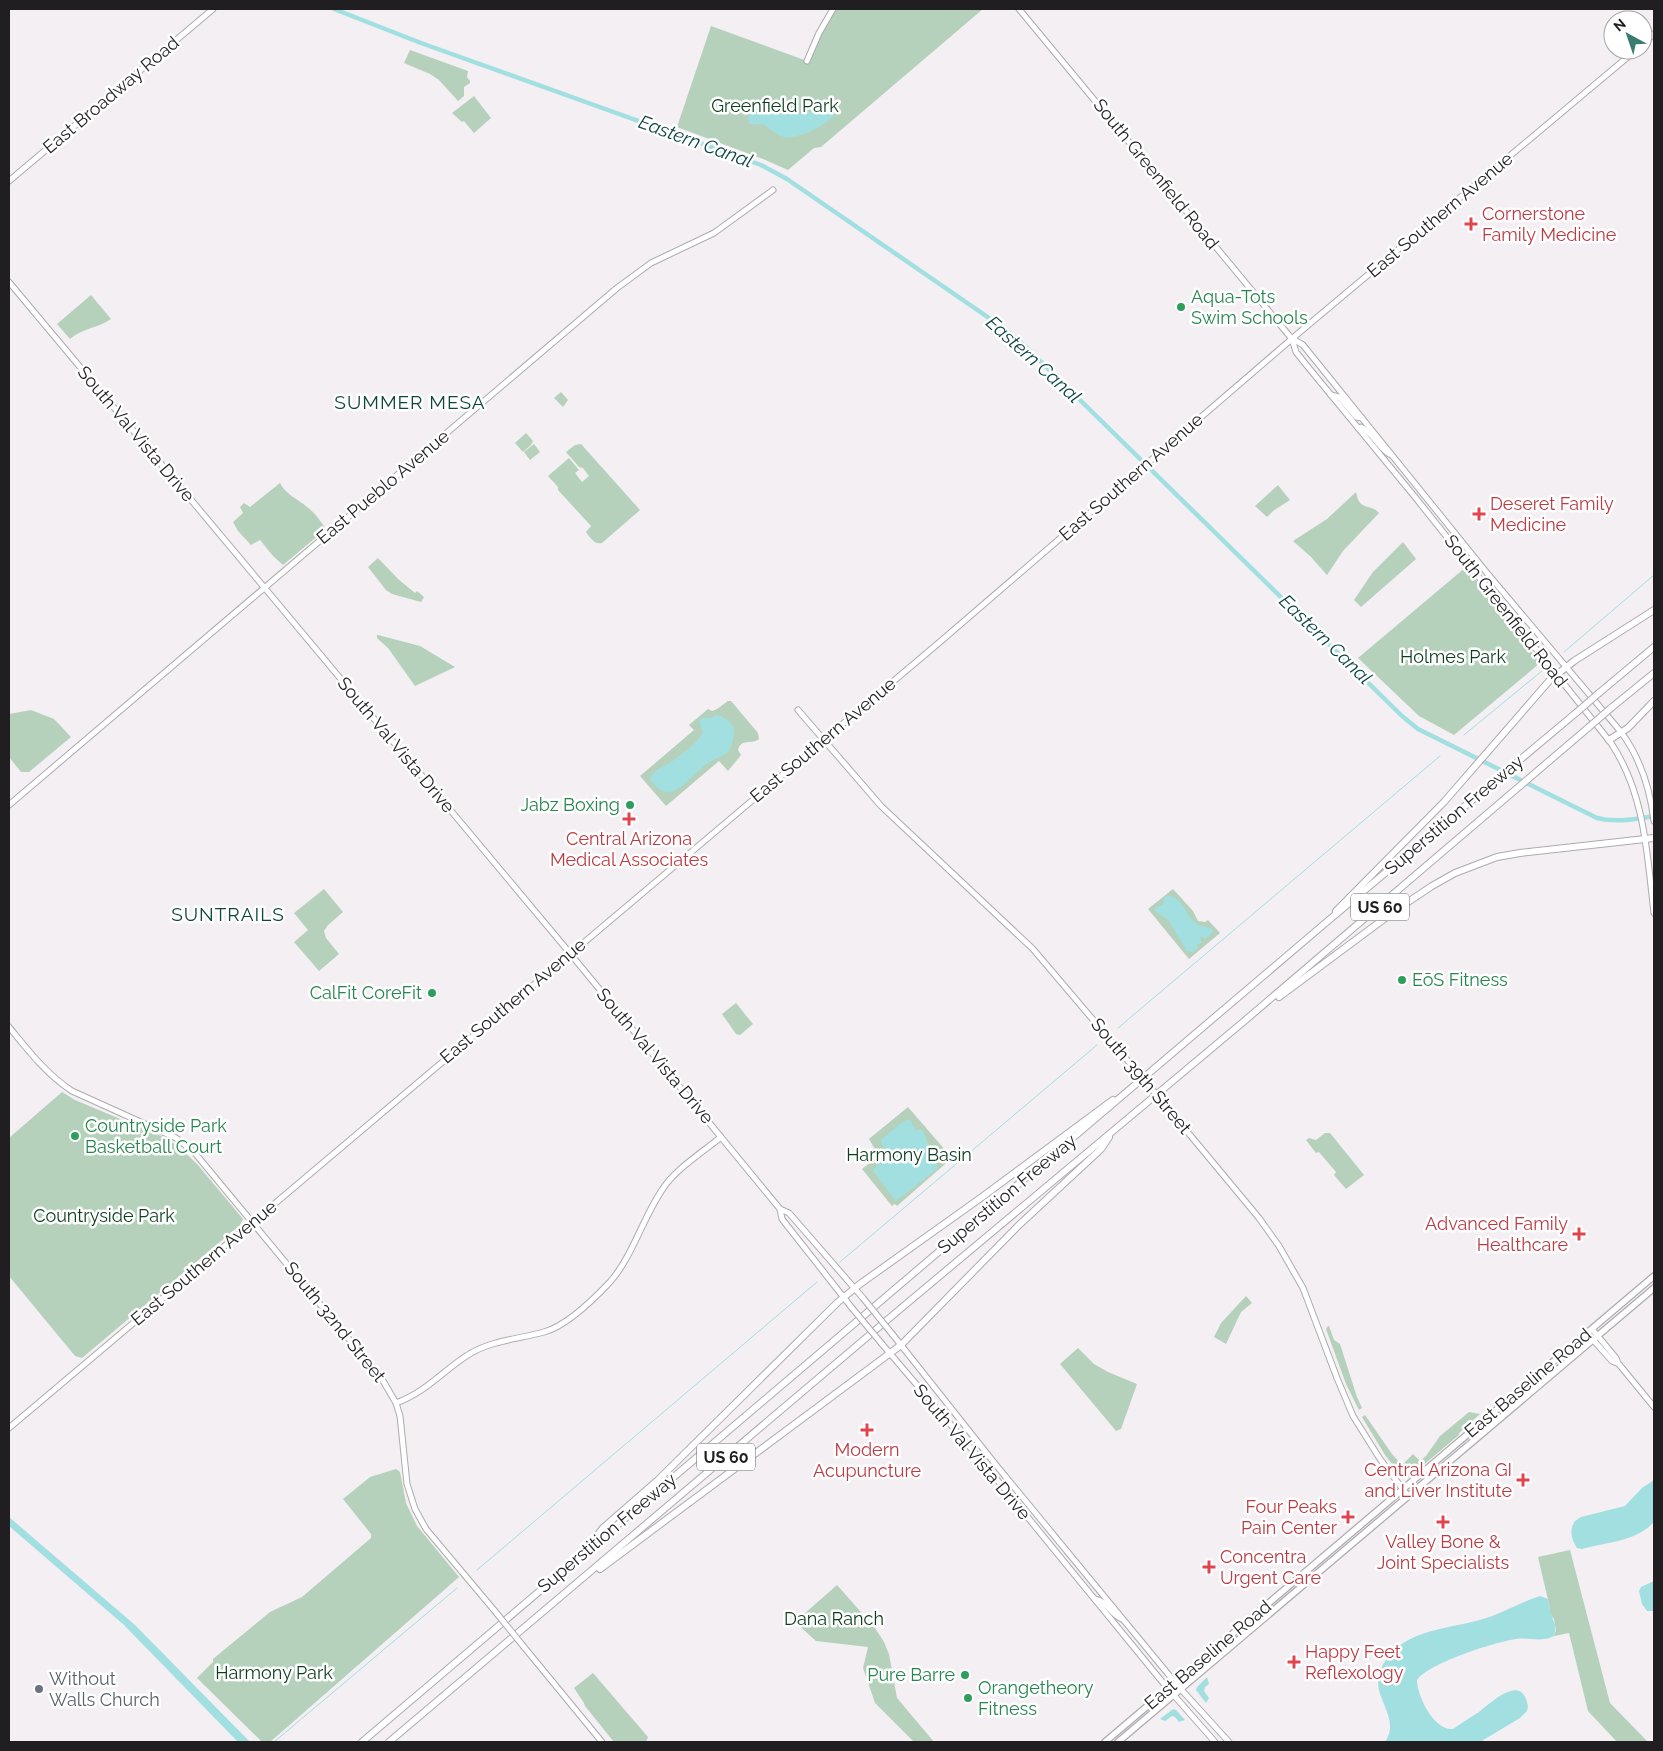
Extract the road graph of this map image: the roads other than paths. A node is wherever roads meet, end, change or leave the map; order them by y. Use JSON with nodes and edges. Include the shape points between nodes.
{"nodes":[{"id":1,"x":213,"y":9,"type":"edge"},
{"id":2,"x":834,"y":9,"type":"edge"},
{"id":3,"x":1019,"y":9,"type":"edge"},
{"id":4,"x":1624,"y":60,"type":"edge"},
{"id":5,"x":807,"y":61,"type":"dead end"},
{"id":6,"x":9,"y":181,"type":"edge"},
{"id":7,"x":773,"y":190,"type":"dead end"},
{"id":8,"x":9,"y":282,"type":"edge"},
{"id":9,"x":1292,"y":339,"type":"junction"},
{"id":10,"x":1331,"y":395,"type":"junction"},
{"id":11,"x":1362,"y":418,"type":"junction"},
{"id":12,"x":1358,"y":428,"type":"junction"},
{"id":13,"x":1394,"y":456,"type":"junction"},
{"id":14,"x":264,"y":588,"type":"junction"},
{"id":15,"x":1654,"y":610,"type":"edge"},
{"id":16,"x":1654,"y":647,"type":"edge"},
{"id":17,"x":1567,"y":666,"type":"junction"},
{"id":18,"x":1654,"y":673,"type":"edge"},
{"id":19,"x":1556,"y":675,"type":"junction"},
{"id":20,"x":1654,"y":701,"type":"edge"},
{"id":21,"x":798,"y":710,"type":"dead end"},
{"id":22,"x":1621,"y":732,"type":"junction"},
{"id":23,"x":823,"y":740,"type":"junction"},
{"id":24,"x":1609,"y":740,"type":"junction"},
{"id":25,"x":9,"y":805,"type":"edge"},
{"id":26,"x":1654,"y":821,"type":"edge"},
{"id":27,"x":1654,"y":838,"type":"edge"},
{"id":28,"x":1645,"y":840,"type":"junction"},
{"id":29,"x":1653,"y":900,"type":"edge"},
{"id":30,"x":1654,"y":913,"type":"edge"},
{"id":31,"x":1329,"y":920,"type":"junction"},
{"id":32,"x":570,"y":953,"type":"junction"},
{"id":33,"x":1243,"y":1024,"type":"junction"},
{"id":34,"x":9,"y":1027,"type":"edge"},
{"id":35,"x":1150,"y":1072,"type":"junction"},
{"id":36,"x":1114,"y":1130,"type":"junction"},
{"id":37,"x":721,"y":1137,"type":"junction"},
{"id":38,"x":780,"y":1209,"type":"junction"},
{"id":39,"x":253,"y":1222,"type":"junction"},
{"id":40,"x":1654,"y":1276,"type":"edge"},
{"id":41,"x":855,"y":1288,"type":"junction"},
{"id":42,"x":1654,"y":1288,"type":"edge"},
{"id":43,"x":844,"y":1297,"type":"junction"},
{"id":44,"x":1590,"y":1331,"type":"junction"},
{"id":45,"x":1596,"y":1337,"type":"junction"},
{"id":46,"x":901,"y":1344,"type":"junction"},
{"id":47,"x":890,"y":1353,"type":"junction"},
{"id":48,"x":1536,"y":1376,"type":"junction"},
{"id":49,"x":1542,"y":1383,"type":"junction"},
{"id":50,"x":396,"y":1403,"type":"junction"},
{"id":51,"x":1654,"y":1407,"type":"edge"},
{"id":52,"x":9,"y":1428,"type":"edge"},
{"id":53,"x":1403,"y":1490,"type":"junction"},
{"id":54,"x":1408,"y":1496,"type":"junction"},
{"id":55,"x":590,"y":1547,"type":"junction"},
{"id":56,"x":1095,"y":1599,"type":"junction"},
{"id":57,"x":552,"y":1604,"type":"junction"},
{"id":58,"x":1124,"y":1619,"type":"junction"},
{"id":59,"x":1243,"y":1625,"type":"junction"},
{"id":60,"x":1231,"y":1646,"type":"junction"},
{"id":61,"x":1178,"y":1686,"type":"junction"},
{"id":62,"x":1171,"y":1692,"type":"junction"},
{"id":63,"x":362,"y":1742,"type":"edge"},
{"id":64,"x":389,"y":1742,"type":"edge"},
{"id":65,"x":602,"y":1742,"type":"edge"},
{"id":66,"x":1105,"y":1742,"type":"edge"},
{"id":67,"x":1118,"y":1742,"type":"edge"},
{"id":68,"x":1215,"y":1742,"type":"edge"},
{"id":69,"x":1229,"y":1742,"type":"edge"}],
"edges":[{"from":1,"to":6,"type":"main road","name":"East Broadway Road"},
{"from":2,"to":5,"type":"main road"},
{"from":3,"to":9,"type":"main road","name":"South Greenfield Road"},
{"from":4,"to":9,"type":"main road","name":"East Southern Avenue"},
{"from":7,"to":14,"type":"main road","name":"East Pueblo Avenue","via":[[714,233],[651,263],[617,288]]},
{"from":8,"to":14,"type":"main road","name":"South Val Vista Drive"},
{"from":9,"to":10,"type":"main road","name":"South Greenfield Road","via":[[1296,352]]},
{"from":9,"to":11,"type":"main road","name":"South Greenfield Road","via":[[1303,346]]},
{"from":9,"to":23,"type":"main road","name":"East Southern Avenue"},
{"from":10,"to":11,"type":"main road","via":[[1339,397],[1356,417]]},
{"from":10,"to":12,"type":"main road","name":"South Greenfield Road"},
{"from":11,"to":13,"type":"main road","name":"South Greenfield Road"},
{"from":12,"to":13,"type":"main road","via":[[1366,429],[1384,451]]},
{"from":12,"to":19,"type":"main road","name":"South Greenfield Road"},
{"from":13,"to":17,"type":"main road","name":"South Greenfield Road","via":[[1487,573]]},
{"from":14,"to":25,"type":"main road","name":"East Pueblo Avenue"},
{"from":14,"to":32,"type":"main road","name":"South Val Vista Drive"},
{"from":15,"to":17,"type":"highway"},
{"from":16,"to":31,"type":"highway","name":"Superstition Freeway","number":"US 60","bridge":true},
{"from":17,"to":19,"type":"highway"},
{"from":17,"to":22,"type":"main road","name":"South Greenfield Road"},
{"from":18,"to":33,"type":"highway","name":"Superstition Freeway","number":"US 60","bridge":true},
{"from":19,"to":24,"type":"main road","name":"South Greenfield Road"},
{"from":19,"to":31,"type":"highway","via":[[1467,776]]},
{"from":20,"to":22,"type":"highway"},
{"from":21,"to":23,"type":"main road","name":"South 39th Street"},
{"from":22,"to":24,"type":"highway"},
{"from":22,"to":26,"type":"main road","name":"South Greenfield Road","via":[[1642,768]]},
{"from":23,"to":32,"type":"main road","name":"East Southern Avenue"},
{"from":23,"to":53,"type":"main road","name":"South 39th Street","bridge":true,"via":[[881,806],[1033,949],[1259,1218],[1279,1246],[1306,1296],[1353,1416]]},
{"from":24,"to":28,"type":"main road","name":"South Greenfield Road","via":[[1630,776]]},
{"from":27,"to":28,"type":"highway"},
{"from":28,"to":29,"type":"main road","name":"South Greenfield Road"},
{"from":28,"to":33,"type":"highway","via":[[1497,857],[1455,873],[1396,910]]},
{"from":29,"to":30,"type":"main road","name":"South Greenfield Road"},
{"from":31,"to":35,"type":"highway","name":"Superstition Freeway","number":"US 60"},
{"from":32,"to":37,"type":"main road","name":"South Val Vista Drive"},
{"from":32,"to":39,"type":"main road","name":"East Southern Avenue"},
{"from":33,"to":36,"type":"highway","name":"Superstition Freeway","number":"US 60"},
{"from":34,"to":39,"type":"main road","name":"South 32nd Street","via":[[44,1068],[68,1088],[186,1145]]},
{"from":35,"to":41,"type":"highway"},
{"from":35,"to":55,"type":"highway","name":"Superstition Freeway","number":"US 60"},
{"from":36,"to":46,"type":"highway","via":[[1101,1149],[1019,1225]]},
{"from":36,"to":57,"type":"highway","name":"Superstition Freeway","number":"US 60"},
{"from":37,"to":38,"type":"main road","name":"South Val Vista Drive"},
{"from":37,"to":50,"type":"main road","via":[[666,1183],[618,1271],[602,1290],[568,1319],[550,1330],[482,1347],[420,1392]]},
{"from":38,"to":41,"type":"main road","name":"South Val Vista Drive","via":[[788,1213]]},
{"from":38,"to":43,"type":"main road","name":"South Val Vista Drive","via":[[782,1218]]},
{"from":39,"to":50,"type":"main road","name":"South 32nd Street","via":[[376,1370]]},
{"from":39,"to":52,"type":"main road","name":"East Southern Avenue"},
{"from":40,"to":44,"type":"main road","name":"East Baseline Road"},
{"from":41,"to":43,"type":"highway"},
{"from":41,"to":46,"type":"main road","name":"South Val Vista Drive","bridge":true},
{"from":42,"to":45,"type":"main road","name":"East Baseline Road"},
{"from":43,"to":47,"type":"main road","name":"South Val Vista Drive","bridge":true},
{"from":43,"to":55,"type":"highway","via":[[658,1480],[603,1528]]},
{"from":44,"to":45,"type":"main road"},
{"from":44,"to":48,"type":"main road","name":"East Baseline Road"},
{"from":45,"to":49,"type":"main road","name":"East Baseline Road"},
{"from":45,"to":51,"type":"main road","via":[[1612,1361],[1618,1363]]},
{"from":46,"to":47,"type":"highway"},
{"from":46,"to":58,"type":"main road","name":"South Val Vista Drive"},
{"from":47,"to":56,"type":"main road","name":"South Val Vista Drive"},
{"from":47,"to":57,"type":"highway"},
{"from":48,"to":49,"type":"main road"},
{"from":48,"to":53,"type":"main road","name":"East Baseline Road"},
{"from":49,"to":54,"type":"main road","name":"East Baseline Road"},
{"from":50,"to":65,"type":"main road","name":"South 32nd Street","bridge":true,"via":[[402,1426],[407,1484],[420,1519]]},
{"from":53,"to":54,"type":"main road","name":"South 39th Street"},
{"from":53,"to":59,"type":"main road","name":"East Baseline Road"},
{"from":54,"to":60,"type":"main road","name":"East Baseline Road"},
{"from":55,"to":63,"type":"highway","name":"Superstition Freeway","number":"US 60"},
{"from":56,"to":58,"type":"main road"},
{"from":56,"to":62,"type":"main road","name":"South Val Vista Drive"},
{"from":57,"to":64,"type":"highway","name":"Superstition Freeway","number":"US 60"},
{"from":58,"to":61,"type":"main road","name":"South Val Vista Drive"},
{"from":59,"to":60,"type":"main road","via":[[1243,1631]]},
{"from":59,"to":61,"type":"main road","name":"East Baseline Road"},
{"from":60,"to":61,"type":"main road","name":"East Baseline Road"},
{"from":61,"to":62,"type":"main road","name":"East Baseline Road"},
{"from":61,"to":69,"type":"main road","name":"South Val Vista Drive"},
{"from":62,"to":66,"type":"main road","name":"East Baseline Road"},
{"from":62,"to":67,"type":"main road","name":"East Baseline Road"},
{"from":62,"to":68,"type":"main road","name":"South Val Vista Drive"}]}
